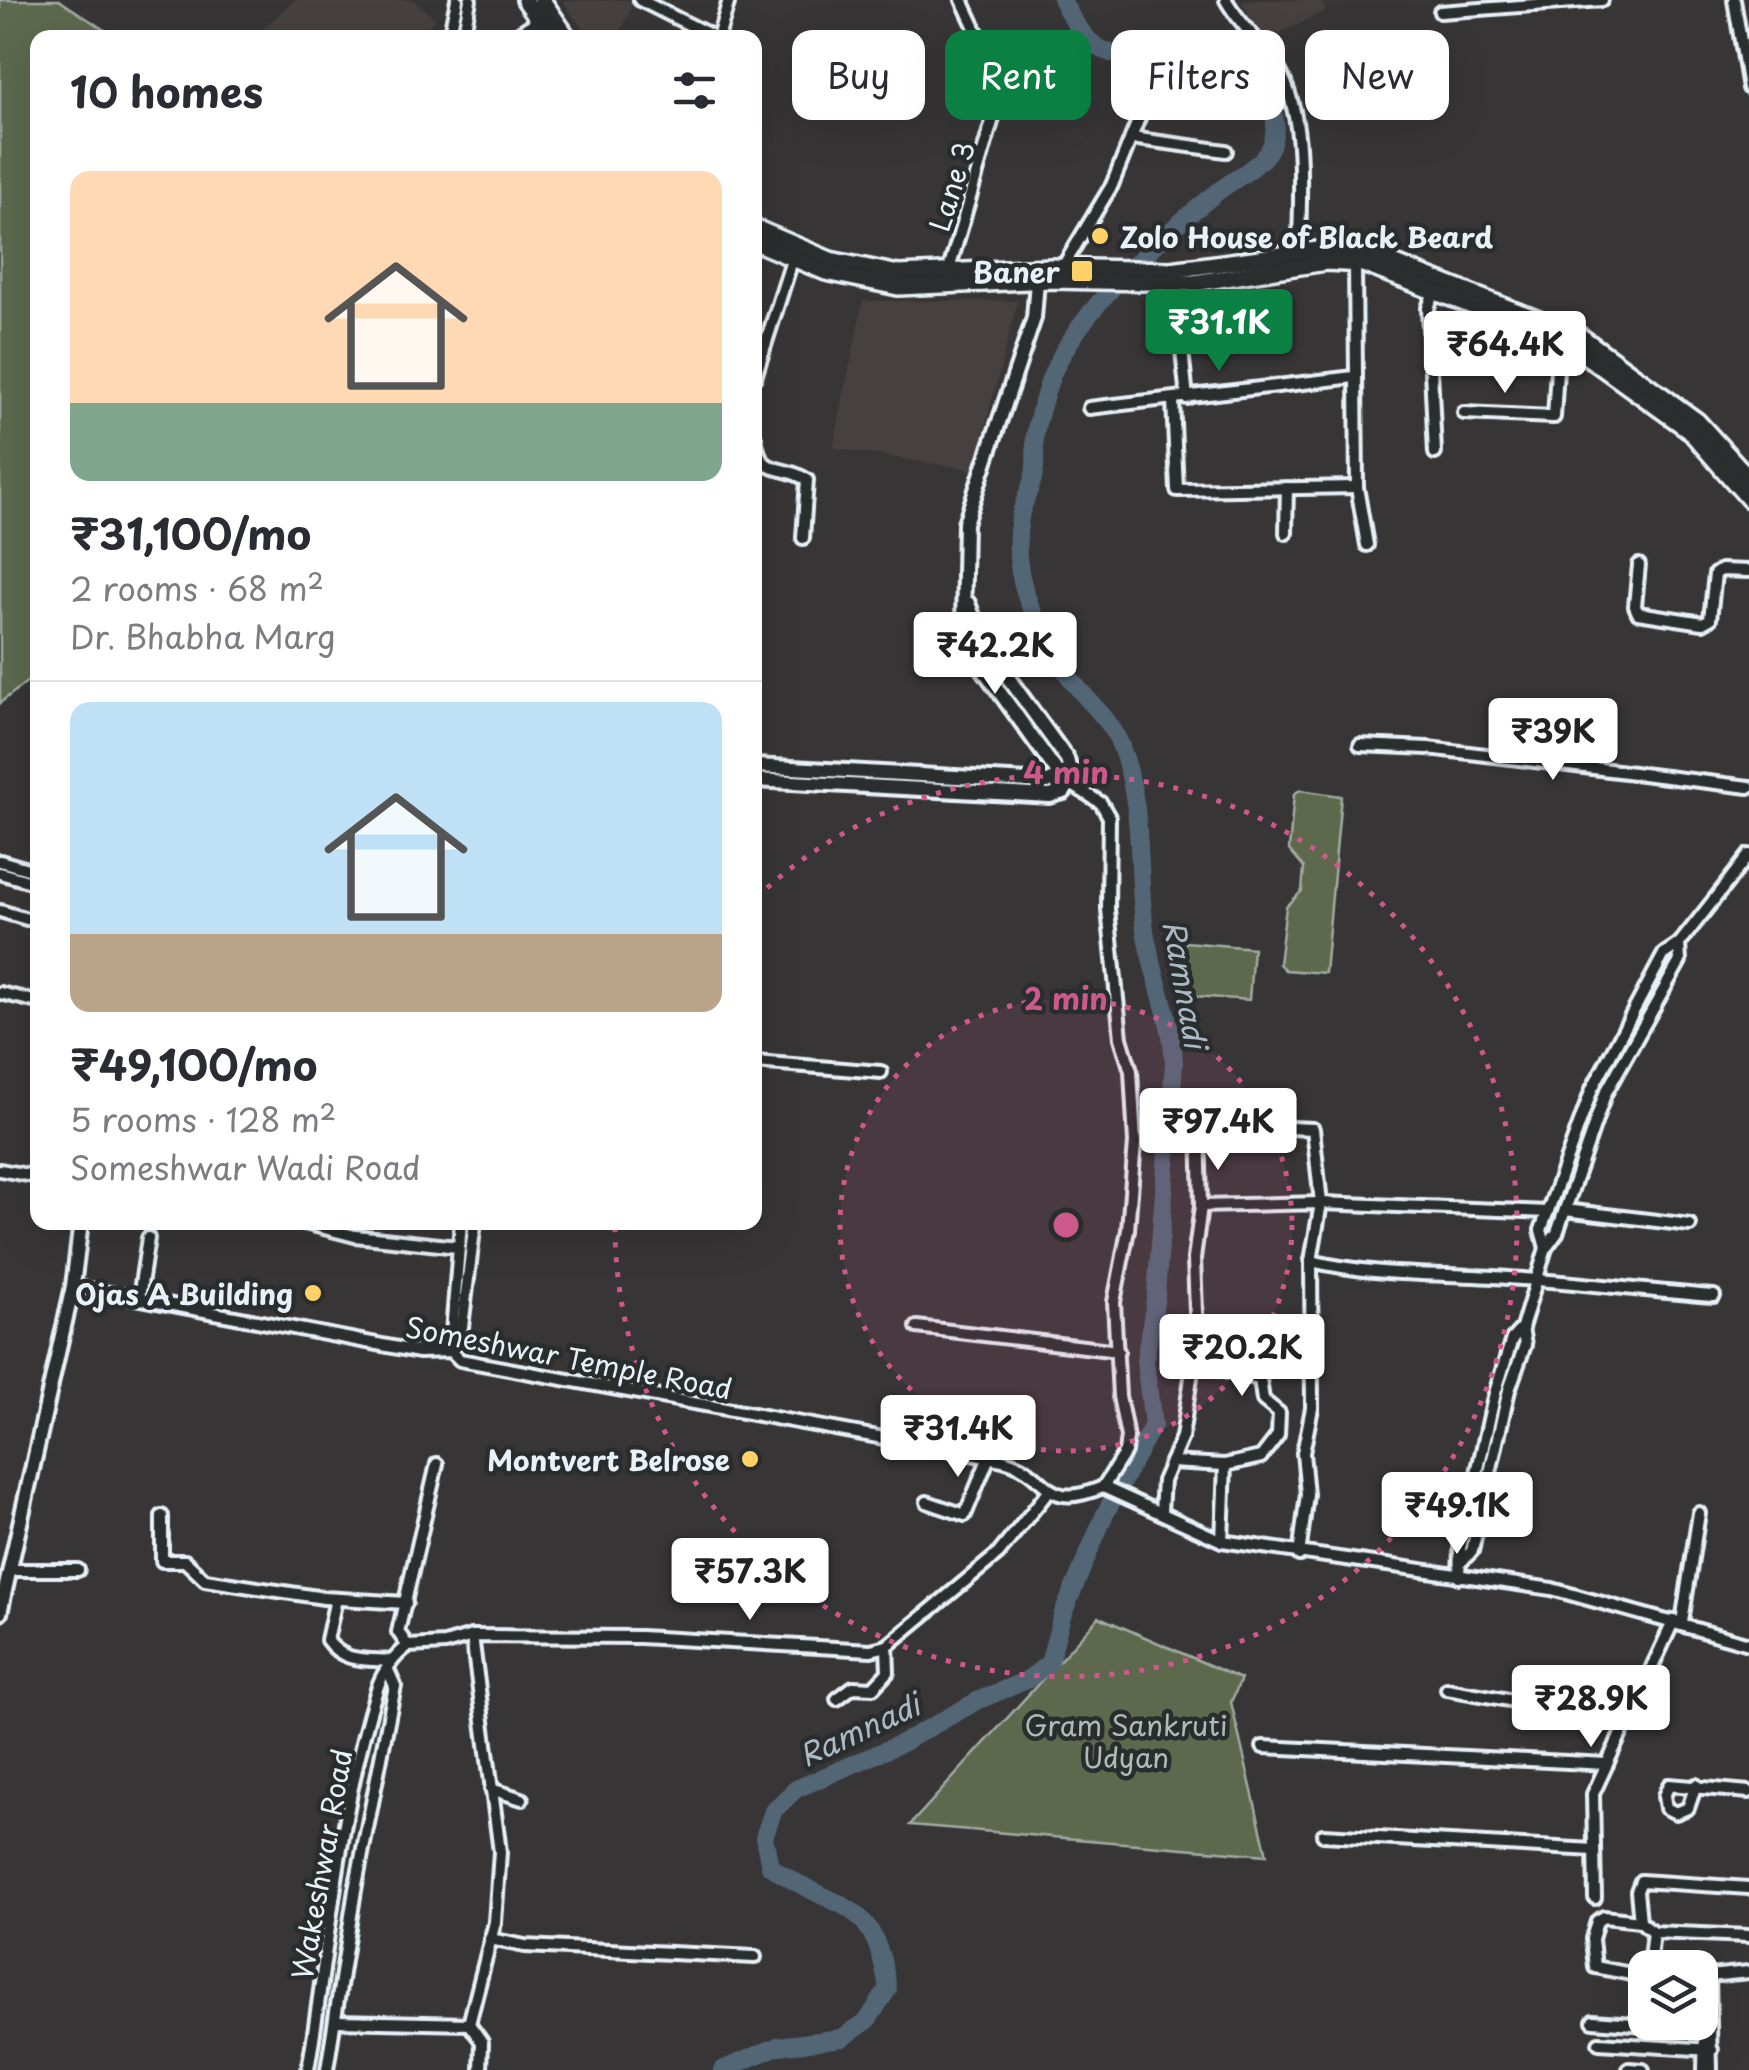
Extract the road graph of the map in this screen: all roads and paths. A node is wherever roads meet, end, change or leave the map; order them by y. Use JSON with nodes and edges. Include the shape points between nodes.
{"nodes":[{"id":1,"x":457,"y":0,"type":"edge"},
{"id":2,"x":470,"y":0,"type":"edge"},
{"id":3,"x":526,"y":0,"type":"edge"},
{"id":4,"x":542,"y":0,"type":"edge"},
{"id":5,"x":640,"y":0,"type":"edge"},
{"id":6,"x":729,"y":0,"type":"edge"},
{"id":7,"x":962,"y":0,"type":"edge"},
{"id":8,"x":1226,"y":0,"type":"edge"},
{"id":9,"x":1602,"y":0,"type":"edge"},
{"id":10,"x":1734,"y":0,"type":"edge"},
{"id":11,"x":1553,"y":2,"type":"edge"},
{"id":12,"x":658,"y":4,"type":"edge"},
{"id":13,"x":1440,"y":12,"type":"dead end"},
{"id":14,"x":451,"y":30,"type":"edge"},
{"id":15,"x":464,"y":30,"type":"edge"},
{"id":16,"x":543,"y":30,"type":"edge"},
{"id":17,"x":563,"y":30,"type":"edge"},
{"id":18,"x":703,"y":30,"type":"edge"},
{"id":19,"x":720,"y":30,"type":"edge"},
{"id":20,"x":1747,"y":64,"type":"edge"},
{"id":21,"x":1749,"y":88,"type":"edge"},
{"id":22,"x":1137,"y":120,"type":"edge"},
{"id":23,"x":1131,"y":138,"type":"junction"},
{"id":24,"x":1226,"y":151,"type":"dead end"},
{"id":25,"x":762,"y":232,"type":"edge"},
{"id":26,"x":762,"y":244,"type":"edge"},
{"id":27,"x":795,"y":253,"type":"junction"},
{"id":28,"x":1299,"y":253,"type":"junction"},
{"id":29,"x":1354,"y":263,"type":"junction"},
{"id":30,"x":1062,"y":268,"type":"junction"},
{"id":31,"x":948,"y":273,"type":"junction"},
{"id":32,"x":1104,"y":276,"type":"junction"},
{"id":33,"x":1414,"y":277,"type":"junction"},
{"id":34,"x":1171,"y":279,"type":"junction"},
{"id":35,"x":1037,"y":281,"type":"junction"},
{"id":36,"x":1434,"y":292,"type":"junction"},
{"id":37,"x":1566,"y":337,"type":"junction"},
{"id":38,"x":762,"y":347,"type":"edge"},
{"id":39,"x":1354,"y":377,"type":"junction"},
{"id":40,"x":1188,"y":398,"type":"junction"},
{"id":41,"x":1173,"y":400,"type":"junction"},
{"id":42,"x":1089,"y":408,"type":"dead end"},
{"id":43,"x":1464,"y":413,"type":"dead end"},
{"id":44,"x":1435,"y":454,"type":"dead end"},
{"id":45,"x":762,"y":462,"type":"edge"},
{"id":46,"x":1749,"y":478,"type":"edge"},
{"id":47,"x":1357,"y":487,"type":"junction"},
{"id":48,"x":1287,"y":488,"type":"junction"},
{"id":49,"x":1749,"y":499,"type":"edge"},
{"id":50,"x":1286,"y":533,"type":"dead end"},
{"id":51,"x":802,"y":538,"type":"dead end"},
{"id":52,"x":1367,"y":545,"type":"dead end"},
{"id":53,"x":1639,"y":564,"type":"dead end"},
{"id":54,"x":1749,"y":571,"type":"edge"},
{"id":55,"x":1360,"y":745,"type":"dead end"},
{"id":56,"x":762,"y":766,"type":"edge"},
{"id":57,"x":762,"y":780,"type":"edge"},
{"id":58,"x":1065,"y":780,"type":"junction"},
{"id":59,"x":1749,"y":788,"type":"edge"},
{"id":60,"x":1749,"y":855,"type":"edge"},
{"id":61,"x":0,"y":861,"type":"edge"},
{"id":62,"x":30,"y":870,"type":"edge"},
{"id":63,"x":0,"y":873,"type":"edge"},
{"id":64,"x":30,"y":882,"type":"edge"},
{"id":65,"x":0,"y":911,"type":"edge"},
{"id":66,"x":30,"y":918,"type":"edge"},
{"id":67,"x":1679,"y":944,"type":"junction"},
{"id":68,"x":0,"y":993,"type":"edge"},
{"id":69,"x":30,"y":1000,"type":"edge"},
{"id":70,"x":762,"y":1063,"type":"edge"},
{"id":71,"x":881,"y":1072,"type":"dead end"},
{"id":72,"x":0,"y":1170,"type":"edge"},
{"id":73,"x":30,"y":1176,"type":"edge"},
{"id":74,"x":1322,"y":1203,"type":"junction"},
{"id":75,"x":1201,"y":1206,"type":"junction"},
{"id":76,"x":1565,"y":1210,"type":"junction"},
{"id":77,"x":1548,"y":1212,"type":"junction"},
{"id":78,"x":1690,"y":1226,"type":"dead end"},
{"id":79,"x":81,"y":1230,"type":"edge"},
{"id":80,"x":331,"y":1230,"type":"edge"},
{"id":81,"x":461,"y":1230,"type":"edge"},
{"id":82,"x":474,"y":1230,"type":"edge"},
{"id":83,"x":148,"y":1238,"type":"dead end"},
{"id":84,"x":458,"y":1247,"type":"junction"},
{"id":85,"x":1546,"y":1248,"type":"junction"},
{"id":86,"x":1311,"y":1261,"type":"junction"},
{"id":87,"x":1536,"y":1280,"type":"junction"},
{"id":88,"x":73,"y":1286,"type":"junction"},
{"id":89,"x":1714,"y":1296,"type":"dead end"},
{"id":90,"x":138,"y":1298,"type":"junction"},
{"id":91,"x":917,"y":1328,"type":"dead end"},
{"id":92,"x":1286,"y":1343,"type":"dead end"},
{"id":93,"x":1314,"y":1345,"type":"junction"},
{"id":94,"x":451,"y":1351,"type":"junction"},
{"id":95,"x":1118,"y":1351,"type":"junction"},
{"id":96,"x":1209,"y":1368,"type":"dead end"},
{"id":97,"x":989,"y":1457,"type":"junction"},
{"id":98,"x":1171,"y":1462,"type":"junction"},
{"id":99,"x":437,"y":1464,"type":"dead end"},
{"id":100,"x":1225,"y":1465,"type":"junction"},
{"id":101,"x":1103,"y":1487,"type":"junction"},
{"id":102,"x":1048,"y":1492,"type":"junction"},
{"id":103,"x":927,"y":1502,"type":"dead end"},
{"id":104,"x":1159,"y":1510,"type":"junction"},
{"id":105,"x":1699,"y":1513,"type":"dead end"},
{"id":106,"x":162,"y":1516,"type":"dead end"},
{"id":107,"x":1222,"y":1541,"type":"junction"},
{"id":108,"x":1299,"y":1555,"type":"junction"},
{"id":109,"x":11,"y":1570,"type":"junction"},
{"id":110,"x":78,"y":1570,"type":"dead end"},
{"id":111,"x":1458,"y":1577,"type":"junction"},
{"id":112,"x":336,"y":1599,"type":"junction"},
{"id":113,"x":406,"y":1604,"type":"junction"},
{"id":114,"x":0,"y":1613,"type":"edge"},
{"id":115,"x":1678,"y":1621,"type":"junction"},
{"id":116,"x":472,"y":1636,"type":"junction"},
{"id":117,"x":1749,"y":1644,"type":"edge"},
{"id":118,"x":408,"y":1646,"type":"junction"},
{"id":119,"x":887,"y":1646,"type":"junction"},
{"id":120,"x":390,"y":1666,"type":"junction"},
{"id":121,"x":1446,"y":1689,"type":"dead end"},
{"id":122,"x":837,"y":1699,"type":"dead end"},
{"id":123,"x":1627,"y":1721,"type":"junction"},
{"id":124,"x":1263,"y":1747,"type":"dead end"},
{"id":125,"x":1607,"y":1764,"type":"junction"},
{"id":126,"x":1696,"y":1785,"type":"dead end"},
{"id":127,"x":491,"y":1789,"type":"junction"},
{"id":128,"x":1749,"y":1792,"type":"edge"},
{"id":129,"x":522,"y":1799,"type":"dead end"},
{"id":130,"x":351,"y":1803,"type":"junction"},
{"id":131,"x":370,"y":1807,"type":"junction"},
{"id":132,"x":1323,"y":1835,"type":"dead end"},
{"id":133,"x":1594,"y":1850,"type":"junction"},
{"id":134,"x":1749,"y":1888,"type":"edge"},
{"id":135,"x":1595,"y":1898,"type":"dead end"},
{"id":136,"x":1640,"y":1920,"type":"junction"},
{"id":137,"x":1653,"y":1932,"type":"junction"},
{"id":138,"x":1749,"y":1936,"type":"edge"},
{"id":139,"x":490,"y":1939,"type":"junction"},
{"id":140,"x":1650,"y":1950,"type":"edge"},
{"id":141,"x":755,"y":1958,"type":"dead end"},
{"id":142,"x":1628,"y":1972,"type":"edge"},
{"id":143,"x":1749,"y":1972,"type":"edge"},
{"id":144,"x":336,"y":2021,"type":"junction"},
{"id":145,"x":1593,"y":2022,"type":"dead end"},
{"id":146,"x":469,"y":2024,"type":"junction"},
{"id":147,"x":1599,"y":2043,"type":"dead end"},
{"id":148,"x":1709,"y":2050,"type":"junction"},
{"id":149,"x":1629,"y":2069,"type":"edge"},
{"id":150,"x":308,"y":2070,"type":"edge"},
{"id":151,"x":327,"y":2070,"type":"edge"},
{"id":152,"x":481,"y":2070,"type":"edge"},
{"id":153,"x":1643,"y":2070,"type":"edge"},
{"id":154,"x":1704,"y":2070,"type":"edge"},
{"id":155,"x":1711,"y":2070,"type":"edge"}],
"edges":[{"from":1,"to":14,"type":"street"},
{"from":2,"to":15,"type":"street"},
{"from":3,"to":16,"type":"main road"},
{"from":4,"to":17,"type":"main road"},
{"from":5,"to":12,"type":"street"},
{"from":6,"to":19,"type":"street"},
{"from":7,"to":31,"type":"street","name":"Lane 3","via":[[1000,94]]},
{"from":8,"to":28,"type":"street","via":[[1287,86],[1299,156]]},
{"from":9,"to":11,"type":"street"},
{"from":10,"to":20,"type":"street"},
{"from":11,"to":13,"type":"street"},
{"from":12,"to":18,"type":"street"},
{"from":20,"to":21,"type":"street"},
{"from":22,"to":23,"type":"street"},
{"from":23,"to":24,"type":"street"},
{"from":23,"to":30,"type":"street","via":[[1112,185]]},
{"from":25,"to":27,"type":"main road"},
{"from":26,"to":27,"type":"main road"},
{"from":27,"to":31,"type":"main road","via":[[874,271]]},
{"from":27,"to":35,"type":"main road","via":[[852,279],[898,286]]},
{"from":27,"to":38,"type":"street"},
{"from":28,"to":33,"type":"main road","via":[[1365,252]]},
{"from":28,"to":34,"type":"main road"},
{"from":29,"to":33,"type":"main road"},
{"from":29,"to":34,"type":"main road"},
{"from":29,"to":39,"type":"street"},
{"from":30,"to":31,"type":"main road"},
{"from":30,"to":32,"type":"main road"},
{"from":32,"to":34,"type":"main road"},
{"from":32,"to":35,"type":"main road"},
{"from":33,"to":36,"type":"main road"},
{"from":33,"to":37,"type":"main road"},
{"from":34,"to":40,"type":"street"},
{"from":35,"to":58,"type":"street","via":[[1034,318],[965,523],[963,626],[970,649]]},
{"from":36,"to":37,"type":"main road"},
{"from":36,"to":44,"type":"street","via":[[1428,308]]},
{"from":37,"to":43,"type":"street","via":[[1554,417]]},
{"from":37,"to":46,"type":"main road","via":[[1697,421]]},
{"from":37,"to":49,"type":"main road","via":[[1689,430]]},
{"from":39,"to":40,"type":"street"},
{"from":39,"to":47,"type":"street"},
{"from":40,"to":41,"type":"street"},
{"from":41,"to":42,"type":"street"},
{"from":41,"to":48,"type":"street","via":[[1176,490]]},
{"from":45,"to":51,"type":"street","via":[[807,480]]},
{"from":47,"to":48,"type":"street"},
{"from":47,"to":52,"type":"street"},
{"from":48,"to":50,"type":"street"},
{"from":53,"to":54,"type":"street","via":[[1638,612],[1703,623],[1710,619],[1714,574]]},
{"from":55,"to":59,"type":"street"},
{"from":56,"to":58,"type":"street"},
{"from":57,"to":58,"type":"street","via":[[1050,796]]},
{"from":58,"to":95,"type":"street","via":[[1102,803],[1108,817],[1108,908],[1135,1143],[1114,1302]]},
{"from":60,"to":67,"type":"street"},
{"from":61,"to":62,"type":"street"},
{"from":63,"to":64,"type":"street"},
{"from":65,"to":66,"type":"street"},
{"from":67,"to":76,"type":"street","via":[[1680,960],[1605,1094]]},
{"from":67,"to":77,"type":"street","via":[[1664,954],[1592,1090]]},
{"from":68,"to":69,"type":"street"},
{"from":70,"to":71,"type":"street"},
{"from":72,"to":73,"type":"street"},
{"from":74,"to":75,"type":"street"},
{"from":74,"to":75,"type":"street","via":[[1313,1129],[1198,1124]]},
{"from":74,"to":77,"type":"street"},
{"from":74,"to":86,"type":"street"},
{"from":75,"to":98,"type":"street","via":[[1194,1259],[1197,1338],[1182,1437]]},
{"from":76,"to":78,"type":"street"},
{"from":76,"to":85,"type":"street"},
{"from":77,"to":85,"type":"street","via":[[1541,1230]]},
{"from":79,"to":88,"type":"street"},
{"from":80,"to":84,"type":"street"},
{"from":81,"to":84,"type":"street"},
{"from":82,"to":94,"type":"street","via":[[462,1327]]},
{"from":83,"to":90,"type":"street"},
{"from":84,"to":94,"type":"street"},
{"from":85,"to":87,"type":"street"},
{"from":86,"to":87,"type":"street","via":[[1380,1274]]},
{"from":86,"to":93,"type":"street"},
{"from":87,"to":89,"type":"street"},
{"from":87,"to":111,"type":"street","via":[[1495,1393]]},
{"from":88,"to":90,"type":"street","name":"Someshwar Temple Road"},
{"from":88,"to":109,"type":"street"},
{"from":90,"to":94,"type":"street","name":"Someshwar Temple Road","via":[[419,1352]]},
{"from":91,"to":95,"type":"street"},
{"from":92,"to":93,"type":"street"},
{"from":93,"to":108,"type":"street"},
{"from":94,"to":97,"type":"street","name":"Someshwar Temple Road","via":[[460,1360],[538,1376]]},
{"from":95,"to":101,"type":"street","via":[[1127,1437]]},
{"from":96,"to":100,"type":"street","via":[[1260,1379],[1264,1400],[1279,1413],[1278,1435],[1266,1453]]},
{"from":97,"to":102,"type":"street","name":"Someshwar Temple Road","via":[[1028,1469]]},
{"from":97,"to":103,"type":"street","via":[[965,1515]]},
{"from":98,"to":100,"type":"street"},
{"from":98,"to":104,"type":"street"},
{"from":99,"to":113,"type":"street"},
{"from":100,"to":107,"type":"street"},
{"from":101,"to":102,"type":"street","via":[[1070,1496]]},
{"from":101,"to":104,"type":"street"},
{"from":102,"to":119,"type":"street","via":[[998,1554]]},
{"from":104,"to":107,"type":"street"},
{"from":105,"to":115,"type":"street"},
{"from":106,"to":112,"type":"street","via":[[162,1561],[185,1561],[205,1580]]},
{"from":107,"to":108,"type":"street"},
{"from":108,"to":111,"type":"street"},
{"from":109,"to":110,"type":"street"},
{"from":109,"to":114,"type":"street"},
{"from":111,"to":115,"type":"street","via":[[1552,1589]]},
{"from":112,"to":113,"type":"street"},
{"from":112,"to":120,"type":"street","via":[[326,1640],[336,1653]]},
{"from":113,"to":118,"type":"street","via":[[398,1632]]},
{"from":115,"to":117,"type":"street"},
{"from":115,"to":123,"type":"street"},
{"from":116,"to":118,"type":"street"},
{"from":116,"to":119,"type":"street"},
{"from":116,"to":127,"type":"street"},
{"from":118,"to":120,"type":"street","name":"Wakeshwar Road"},
{"from":119,"to":122,"type":"street","via":[[888,1672],[873,1688],[853,1688]]},
{"from":120,"to":130,"type":"street","name":"Wakeshwar Road","via":[[378,1685]]},
{"from":120,"to":131,"type":"street","name":"Wakeshwar Road","via":[[395,1686]]},
{"from":121,"to":123,"type":"street"},
{"from":123,"to":125,"type":"street"},
{"from":124,"to":125,"type":"street"},
{"from":125,"to":133,"type":"street","via":[[1593,1794]]},
{"from":126,"to":128,"type":"street"},
{"from":127,"to":129,"type":"street"},
{"from":127,"to":139,"type":"street","via":[[500,1852]]},
{"from":130,"to":131,"type":"street"},
{"from":130,"to":150,"type":"street","name":"Wakeshwar Road"},
{"from":131,"to":144,"type":"street","name":"Wakeshwar Road"},
{"from":132,"to":133,"type":"street"},
{"from":133,"to":135,"type":"street"},
{"from":134,"to":136,"type":"street","via":[[1641,1881]]},
{"from":136,"to":137,"type":"street"},
{"from":136,"to":142,"type":"street","via":[[1604,1917],[1592,1940],[1595,1967]]},
{"from":137,"to":138,"type":"street"},
{"from":137,"to":140,"type":"street"},
{"from":139,"to":141,"type":"street"},
{"from":139,"to":146,"type":"street"},
{"from":143,"to":148,"type":"street","via":[[1709,1976]]},
{"from":144,"to":146,"type":"street"},
{"from":144,"to":151,"type":"street","name":"Wakeshwar Road"},
{"from":145,"to":148,"type":"street","via":[[1700,2029]]},
{"from":146,"to":152,"type":"street","via":[[482,2042]]},
{"from":147,"to":148,"type":"street"},
{"from":148,"to":154,"type":"street"},
{"from":148,"to":155,"type":"street"},
{"from":149,"to":153,"type":"street"}]}
